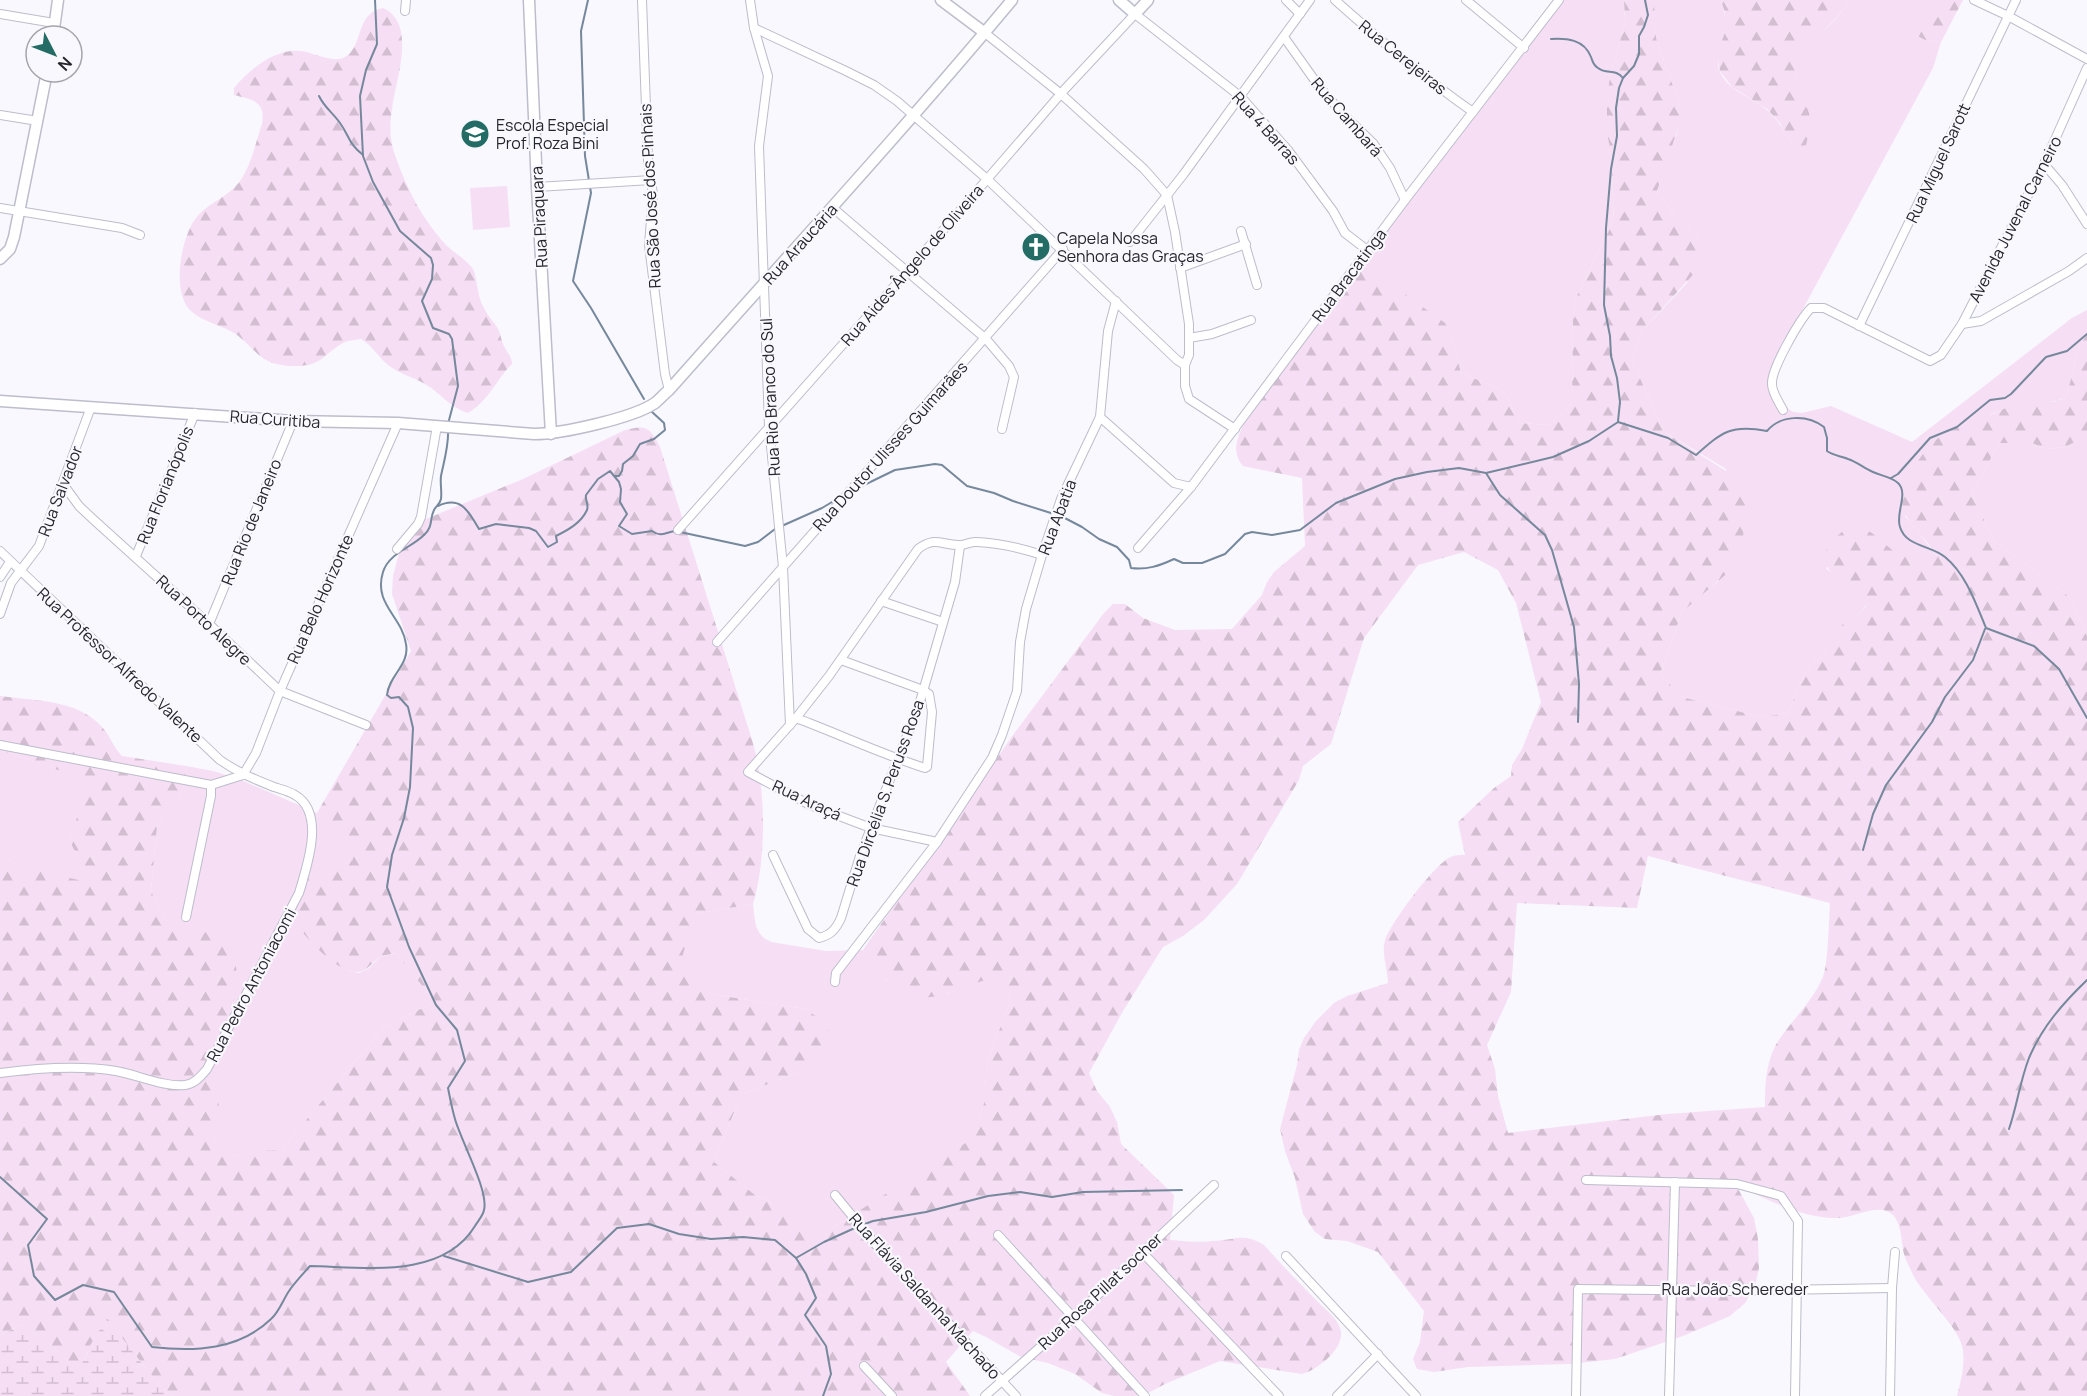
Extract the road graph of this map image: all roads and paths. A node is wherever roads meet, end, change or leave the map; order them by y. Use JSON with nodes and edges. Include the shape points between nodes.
{"nodes":[{"id":1,"x":58,"y":0,"type":"edge"},
{"id":2,"x":406,"y":0,"type":"edge"},
{"id":3,"x":530,"y":0,"type":"edge"},
{"id":4,"x":642,"y":0,"type":"edge"},
{"id":5,"x":750,"y":0,"type":"edge"},
{"id":6,"x":941,"y":0,"type":"edge"},
{"id":7,"x":1012,"y":0,"type":"edge"},
{"id":8,"x":1119,"y":0,"type":"edge"},
{"id":9,"x":1148,"y":0,"type":"edge"},
{"id":10,"x":1286,"y":0,"type":"edge"},
{"id":11,"x":1310,"y":0,"type":"edge"},
{"id":12,"x":1335,"y":0,"type":"edge"},
{"id":13,"x":1466,"y":0,"type":"edge"},
{"id":14,"x":1559,"y":0,"type":"edge"},
{"id":15,"x":1974,"y":0,"type":"edge"},
{"id":16,"x":2016,"y":0,"type":"edge"},
{"id":17,"x":405,"y":11,"type":"dead end"},
{"id":18,"x":0,"y":14,"type":"edge"},
{"id":19,"x":1135,"y":14,"type":"junction"},
{"id":20,"x":1300,"y":14,"type":"junction"},
{"id":21,"x":2008,"y":16,"type":"junction"},
{"id":22,"x":54,"y":23,"type":"joint"},
{"id":23,"x":754,"y":28,"type":"junction"},
{"id":24,"x":985,"y":33,"type":"junction"},
{"id":25,"x":1284,"y":37,"type":"junction"},
{"id":26,"x":1524,"y":48,"type":"junction"},
{"id":27,"x":2087,"y":59,"type":"edge"},
{"id":28,"x":2087,"y":68,"type":"edge"},
{"id":29,"x":46,"y":84,"type":"edge"},
{"id":30,"x":1061,"y":94,"type":"junction"},
{"id":31,"x":1241,"y":97,"type":"junction"},
{"id":32,"x":1473,"y":112,"type":"junction"},
{"id":33,"x":0,"y":114,"type":"edge"},
{"id":34,"x":914,"y":117,"type":"junction"},
{"id":35,"x":38,"y":121,"type":"junction"},
{"id":36,"x":2044,"y":164,"type":"junction"},
{"id":37,"x":987,"y":179,"type":"junction"},
{"id":38,"x":651,"y":180,"type":"junction"},
{"id":39,"x":537,"y":187,"type":"junction"},
{"id":40,"x":1167,"y":195,"type":"junction"},
{"id":41,"x":1405,"y":200,"type":"junction"},
{"id":42,"x":0,"y":208,"type":"edge"},
{"id":43,"x":833,"y":208,"type":"junction"},
{"id":44,"x":18,"y":211,"type":"junction"},
{"id":45,"x":2087,"y":224,"type":"edge"},
{"id":46,"x":1241,"y":231,"type":"dead end"},
{"id":47,"x":140,"y":235,"type":"dead end"},
{"id":48,"x":1130,"y":242,"type":"dead end"},
{"id":49,"x":1246,"y":244,"type":"junction"},
{"id":50,"x":1063,"y":249,"type":"junction"},
{"id":51,"x":1367,"y":250,"type":"junction"},
{"id":52,"x":2087,"y":258,"type":"edge"},
{"id":53,"x":0,"y":259,"type":"edge"},
{"id":54,"x":1180,"y":268,"type":"junction"},
{"id":55,"x":908,"y":272,"type":"junction"},
{"id":56,"x":764,"y":285,"type":"junction"},
{"id":57,"x":1257,"y":285,"type":"dead end"},
{"id":58,"x":1116,"y":301,"type":"junction"},
{"id":59,"x":1251,"y":320,"type":"dead end"},
{"id":60,"x":1962,"y":324,"type":"junction"},
{"id":61,"x":1859,"y":326,"type":"junction"},
{"id":62,"x":1189,"y":338,"type":"junction"},
{"id":63,"x":986,"y":339,"type":"junction"},
{"id":64,"x":1185,"y":365,"type":"junction"},
{"id":65,"x":669,"y":390,"type":"junction"},
{"id":66,"x":0,"y":400,"type":"edge"},
{"id":67,"x":91,"y":407,"type":"junction"},
{"id":68,"x":1783,"y":410,"type":"dead end"},
{"id":69,"x":195,"y":413,"type":"junction"},
{"id":70,"x":1100,"y":417,"type":"junction"},
{"id":71,"x":293,"y":421,"type":"junction"},
{"id":72,"x":398,"y":423,"type":"junction"},
{"id":73,"x":437,"y":426,"type":"junction"},
{"id":74,"x":770,"y":426,"type":"junction"},
{"id":75,"x":1002,"y":429,"type":"dead end"},
{"id":76,"x":1235,"y":429,"type":"junction"},
{"id":77,"x":551,"y":434,"type":"junction"},
{"id":78,"x":63,"y":484,"type":"junction"},
{"id":79,"x":1191,"y":487,"type":"junction"},
{"id":80,"x":678,"y":530,"type":"dead end"},
{"id":81,"x":960,"y":546,"type":"junction"},
{"id":82,"x":1138,"y":548,"type":"dead end"},
{"id":83,"x":396,"y":549,"type":"dead end"},
{"id":84,"x":0,"y":551,"type":"edge"},
{"id":85,"x":1042,"y":555,"type":"junction"},
{"id":86,"x":136,"y":556,"type":"junction"},
{"id":87,"x":10,"y":562,"type":"junction"},
{"id":88,"x":783,"y":567,"type":"junction"},
{"id":89,"x":20,"y":571,"type":"junction"},
{"id":90,"x":0,"y":577,"type":"edge"},
{"id":91,"x":881,"y":602,"type":"junction"},
{"id":92,"x":0,"y":614,"type":"edge"},
{"id":93,"x":943,"y":622,"type":"junction"},
{"id":94,"x":209,"y":624,"type":"junction"},
{"id":95,"x":717,"y":642,"type":"dead end"},
{"id":96,"x":841,"y":660,"type":"junction"},
{"id":97,"x":923,"y":690,"type":"junction"},
{"id":98,"x":280,"y":691,"type":"junction"},
{"id":99,"x":796,"y":718,"type":"junction"},
{"id":100,"x":366,"y":725,"type":"dead end"},
{"id":101,"x":790,"y":725,"type":"junction"},
{"id":102,"x":0,"y":745,"type":"edge"},
{"id":103,"x":898,"y":759,"type":"junction"},
{"id":104,"x":243,"y":775,"type":"junction"},
{"id":105,"x":211,"y":785,"type":"junction"},
{"id":106,"x":871,"y":828,"type":"junction"},
{"id":107,"x":937,"y":842,"type":"junction"},
{"id":108,"x":773,"y":855,"type":"dead end"},
{"id":109,"x":307,"y":868,"type":"joint"},
{"id":110,"x":186,"y":916,"type":"dead end"},
{"id":111,"x":835,"y":982,"type":"dead end"},
{"id":112,"x":0,"y":1073,"type":"edge"},
{"id":113,"x":1586,"y":1180,"type":"dead end"},
{"id":114,"x":1675,"y":1182,"type":"junction"},
{"id":115,"x":1214,"y":1185,"type":"dead end"},
{"id":116,"x":836,"y":1195,"type":"dead end"},
{"id":117,"x":998,"y":1235,"type":"dead end"},
{"id":118,"x":1895,"y":1252,"type":"dead end"},
{"id":119,"x":1143,"y":1253,"type":"junction"},
{"id":120,"x":1286,"y":1256,"type":"dead end"},
{"id":121,"x":1892,"y":1288,"type":"junction"},
{"id":122,"x":1798,"y":1289,"type":"junction"},
{"id":123,"x":1673,"y":1290,"type":"junction"},
{"id":124,"x":1073,"y":1318,"type":"junction"},
{"id":125,"x":1378,"y":1354,"type":"junction"},
{"id":126,"x":864,"y":1366,"type":"dead end"},
{"id":127,"x":1002,"y":1381,"type":"junction"},
{"id":128,"x":892,"y":1396,"type":"edge"},
{"id":129,"x":985,"y":1396,"type":"edge"},
{"id":130,"x":1016,"y":1396,"type":"edge"},
{"id":131,"x":1145,"y":1396,"type":"edge"},
{"id":132,"x":1279,"y":1396,"type":"edge"},
{"id":133,"x":1337,"y":1396,"type":"edge"},
{"id":134,"x":1416,"y":1396,"type":"edge"},
{"id":135,"x":1576,"y":1396,"type":"edge"},
{"id":136,"x":1669,"y":1396,"type":"edge"},
{"id":137,"x":1795,"y":1396,"type":"edge"},
{"id":138,"x":1890,"y":1396,"type":"edge"}],
"edges":[{"from":1,"to":22,"type":"street"},
{"from":2,"to":17,"type":"street"},
{"from":3,"to":39,"type":"street","name":"Rua Piraquara"},
{"from":4,"to":38,"type":"street","name":"Rua São José dos Pinhais"},
{"from":5,"to":23,"type":"street","name":"Rua Rio Branco do Sul"},
{"from":6,"to":24,"type":"street"},
{"from":7,"to":24,"type":"street","name":"Rua Araucária"},
{"from":8,"to":19,"type":"street","name":"Rua 4 Barras"},
{"from":9,"to":19,"type":"street","name":"Rua Aides Ângelo de Oliveira"},
{"from":10,"to":20,"type":"street"},
{"from":11,"to":20,"type":"street"},
{"from":12,"to":32,"type":"street","name":"Rua Cerejeiras","via":[[1388,48]]},
{"from":13,"to":26,"type":"street"},
{"from":14,"to":26,"type":"street","name":"Rua Bracatinga"},
{"from":15,"to":21,"type":"street"},
{"from":16,"to":21,"type":"street","name":"Rua Miguel Sarott"},
{"from":18,"to":22,"type":"street"},
{"from":19,"to":30,"type":"street","name":"Rua Aides Ângelo de Oliveira"},
{"from":19,"to":31,"type":"street","name":"Rua 4 Barras"},
{"from":20,"to":25,"type":"street"},
{"from":21,"to":27,"type":"street"},
{"from":21,"to":61,"type":"street","name":"Rua Miguel Sarott"},
{"from":23,"to":34,"type":"street","via":[[874,85]]},
{"from":23,"to":56,"type":"street","name":"Rua Rio Branco do Sul","via":[[768,76],[759,146]]},
{"from":24,"to":30,"type":"street"},
{"from":24,"to":34,"type":"street","name":"Rua Araucária"},
{"from":25,"to":31,"type":"street"},
{"from":25,"to":41,"type":"street","name":"Rua Cambará","via":[[1318,85],[1373,143]]},
{"from":26,"to":32,"type":"street","name":"Rua Bracatinga"},
{"from":28,"to":36,"type":"street","name":"Avenida Juvenal Carneiro"},
{"from":29,"to":35,"type":"street"},
{"from":30,"to":37,"type":"street","name":"Rua Aides Ângelo de Oliveira"},
{"from":30,"to":40,"type":"street"},
{"from":31,"to":40,"type":"street"},
{"from":31,"to":51,"type":"street","name":"Rua 4 Barras","via":[[1288,150],[1345,232]]},
{"from":32,"to":41,"type":"street","name":"Rua Bracatinga"},
{"from":33,"to":35,"type":"street"},
{"from":34,"to":37,"type":"street"},
{"from":34,"to":43,"type":"street","name":"Rua Araucária"},
{"from":35,"to":44,"type":"street"},
{"from":36,"to":45,"type":"street"},
{"from":36,"to":60,"type":"street","name":"Avenida Juvenal Carneiro"},
{"from":37,"to":50,"type":"street"},
{"from":37,"to":55,"type":"street","name":"Rua Aides Ângelo de Oliveira"},
{"from":38,"to":39,"type":"street"},
{"from":38,"to":65,"type":"street","name":"Rua São José dos Pinhais","via":[[650,262]]},
{"from":39,"to":77,"type":"street","name":"Rua Piraquara"},
{"from":40,"to":48,"type":"street"},
{"from":40,"to":54,"type":"street"},
{"from":41,"to":51,"type":"street","name":"Rua Bracatinga"},
{"from":42,"to":44,"type":"street"},
{"from":43,"to":55,"type":"street"},
{"from":43,"to":56,"type":"street","name":"Rua Araucária"},
{"from":44,"to":47,"type":"street","via":[[122,228]]},
{"from":44,"to":53,"type":"street","via":[[10,249]]},
{"from":46,"to":49,"type":"street"},
{"from":49,"to":54,"type":"street"},
{"from":49,"to":57,"type":"street"},
{"from":50,"to":58,"type":"street"},
{"from":50,"to":63,"type":"street","name":"Rua Doutor Ulisses Guimarães"},
{"from":51,"to":76,"type":"street","name":"Rua Bracatinga"},
{"from":52,"to":60,"type":"street","via":[[1981,321]]},
{"from":54,"to":62,"type":"street"},
{"from":55,"to":63,"type":"street"},
{"from":55,"to":74,"type":"street","name":"Rua Aides Ângelo de Oliveira"},
{"from":56,"to":65,"type":"street","name":"Rua Araucária"},
{"from":56,"to":74,"type":"street","name":"Rua Rio Branco do Sul"},
{"from":58,"to":64,"type":"street"},
{"from":58,"to":70,"type":"street","name":"Rua Abatia","via":[[1108,331]]},
{"from":59,"to":62,"type":"street"},
{"from":60,"to":61,"type":"street","name":"Avenida Juvenal Carneiro","via":[[1941,355],[1930,361]]},
{"from":61,"to":68,"type":"street","via":[[1824,308],[1811,308],[1803,316],[1772,375],[1771,387]]},
{"from":62,"to":64,"type":"street","via":[[1190,355]]},
{"from":63,"to":75,"type":"street","via":[[1014,378]]},
{"from":63,"to":88,"type":"street","name":"Rua Doutor Ulisses Guimarães"},
{"from":64,"to":76,"type":"street","via":[[1189,399]]},
{"from":65,"to":77,"type":"street","name":"Rua Araucária","via":[[654,403],[615,418]]},
{"from":66,"to":67,"type":"street","name":"Rua Curitiba"},
{"from":67,"to":69,"type":"street","name":"Rua Curitiba"},
{"from":67,"to":78,"type":"street","name":"Rua Salvador"},
{"from":69,"to":71,"type":"street","name":"Rua Curitiba"},
{"from":69,"to":86,"type":"street","name":"Rua Florianópolis"},
{"from":70,"to":79,"type":"street","via":[[1173,483]]},
{"from":70,"to":85,"type":"street","name":"Rua Abatia","via":[[1061,500]]},
{"from":71,"to":72,"type":"street","name":"Rua Curitiba"},
{"from":71,"to":94,"type":"street","name":"Rua Rio de Janeiro"},
{"from":72,"to":73,"type":"street","name":"Rua Curitiba"},
{"from":72,"to":98,"type":"street","name":"Rua Belo Horizonte"},
{"from":73,"to":77,"type":"street","name":"Rua Curitiba"},
{"from":73,"to":83,"type":"street","via":[[421,518]]},
{"from":74,"to":80,"type":"street","name":"Rua Aides Ângelo de Oliveira"},
{"from":74,"to":88,"type":"street","name":"Rua Rio Branco do Sul"},
{"from":76,"to":79,"type":"street","name":"Rua Bracatinga"},
{"from":78,"to":86,"type":"street","name":"Rua Porto Alegre","via":[[87,514]]},
{"from":78,"to":89,"type":"street","name":"Rua Salvador","via":[[39,546]]},
{"from":79,"to":82,"type":"street","name":"Rua Bracatinga"},
{"from":81,"to":85,"type":"street","via":[[974,541]]},
{"from":81,"to":91,"type":"street","via":[[927,542]]},
{"from":81,"to":93,"type":"street","name":"Rua Dircélia S. Peruss Rosa"},
{"from":84,"to":87,"type":"street","name":"Rua Professor Alfredo Valente"},
{"from":85,"to":107,"type":"street","name":"Rua Abatia","via":[[1026,609],[1017,691],[1002,735],[992,758]]},
{"from":86,"to":94,"type":"street","name":"Rua Porto Alegre"},
{"from":87,"to":89,"type":"street","name":"Rua Professor Alfredo Valente"},
{"from":87,"to":90,"type":"street"},
{"from":88,"to":95,"type":"street","name":"Rua Doutor Ulisses Guimarães"},
{"from":88,"to":101,"type":"street","name":"Rua Rio Branco do Sul"},
{"from":89,"to":92,"type":"street","name":"Rua Salvador","via":[[11,583]]},
{"from":89,"to":104,"type":"street","name":"Rua Professor Alfredo Valente","via":[[220,760]]},
{"from":91,"to":93,"type":"street"},
{"from":91,"to":96,"type":"street"},
{"from":93,"to":97,"type":"street","name":"Rua Dircélia S. Peruss Rosa"},
{"from":94,"to":98,"type":"street","name":"Rua Porto Alegre"},
{"from":96,"to":97,"type":"street"},
{"from":96,"to":99,"type":"street"},
{"from":97,"to":103,"type":"street","name":"Rua Dircélia S. Peruss Rosa"},
{"from":97,"to":103,"type":"street","via":[[929,694],[932,712],[928,764],[925,768]]},
{"from":98,"to":100,"type":"street","name":"Rua Porto Alegre"},
{"from":98,"to":104,"type":"street","name":"Rua Belo Horizonte","via":[[256,753]]},
{"from":99,"to":101,"type":"street"},
{"from":99,"to":103,"type":"street"},
{"from":101,"to":106,"type":"street","name":"Rua Araçá","via":[[748,772],[810,805]]},
{"from":102,"to":105,"type":"street"},
{"from":103,"to":106,"type":"street","name":"Rua Dircélia S. Peruss Rosa"},
{"from":104,"to":105,"type":"street"},
{"from":104,"to":109,"type":"street","name":"Rua Professor Alfredo Valente","via":[[295,795],[306,804],[312,813]]},
{"from":105,"to":110,"type":"street"},
{"from":106,"to":107,"type":"street","name":"Rua Araçá"},
{"from":106,"to":108,"type":"street","name":"Rua Dircélia S. Peruss Rosa","via":[[841,918],[828,935],[819,938],[808,929]]},
{"from":107,"to":111,"type":"street","via":[[836,973]]},
{"from":109,"to":112,"type":"street","name":"Rua Pedro Antoniacomi","via":[[287,916],[207,1069],[197,1080],[175,1085],[115,1071],[46,1067]]},
{"from":113,"to":114,"type":"street"},
{"from":114,"to":122,"type":"street","via":[[1737,1184],[1780,1196],[1798,1221]]},
{"from":114,"to":123,"type":"street"},
{"from":115,"to":119,"type":"street","name":"Rua Rosa Pillat socher"},
{"from":116,"to":127,"type":"street","name":"Rua Flávia Saldanha Machado","via":[[876,1245]]},
{"from":117,"to":124,"type":"street"},
{"from":118,"to":121,"type":"street"},
{"from":119,"to":124,"type":"street","name":"Rua Rosa Pillat socher"},
{"from":119,"to":132,"type":"street"},
{"from":120,"to":125,"type":"street"},
{"from":121,"to":122,"type":"street","name":"Rua João Schereder"},
{"from":121,"to":138,"type":"street"},
{"from":122,"to":123,"type":"street","name":"Rua João Schereder"},
{"from":122,"to":137,"type":"street"},
{"from":123,"to":135,"type":"street","name":"Rua João Schereder","via":[[1578,1289]]},
{"from":123,"to":136,"type":"street"},
{"from":124,"to":127,"type":"street","name":"Rua Rosa Pillat socher"},
{"from":124,"to":131,"type":"street"},
{"from":125,"to":133,"type":"street"},
{"from":125,"to":134,"type":"street"},
{"from":126,"to":128,"type":"street"},
{"from":127,"to":129,"type":"street","name":"Rua Rosa Pillat socher"},
{"from":127,"to":130,"type":"street","name":"Rua Flávia Saldanha Machado"}]}
